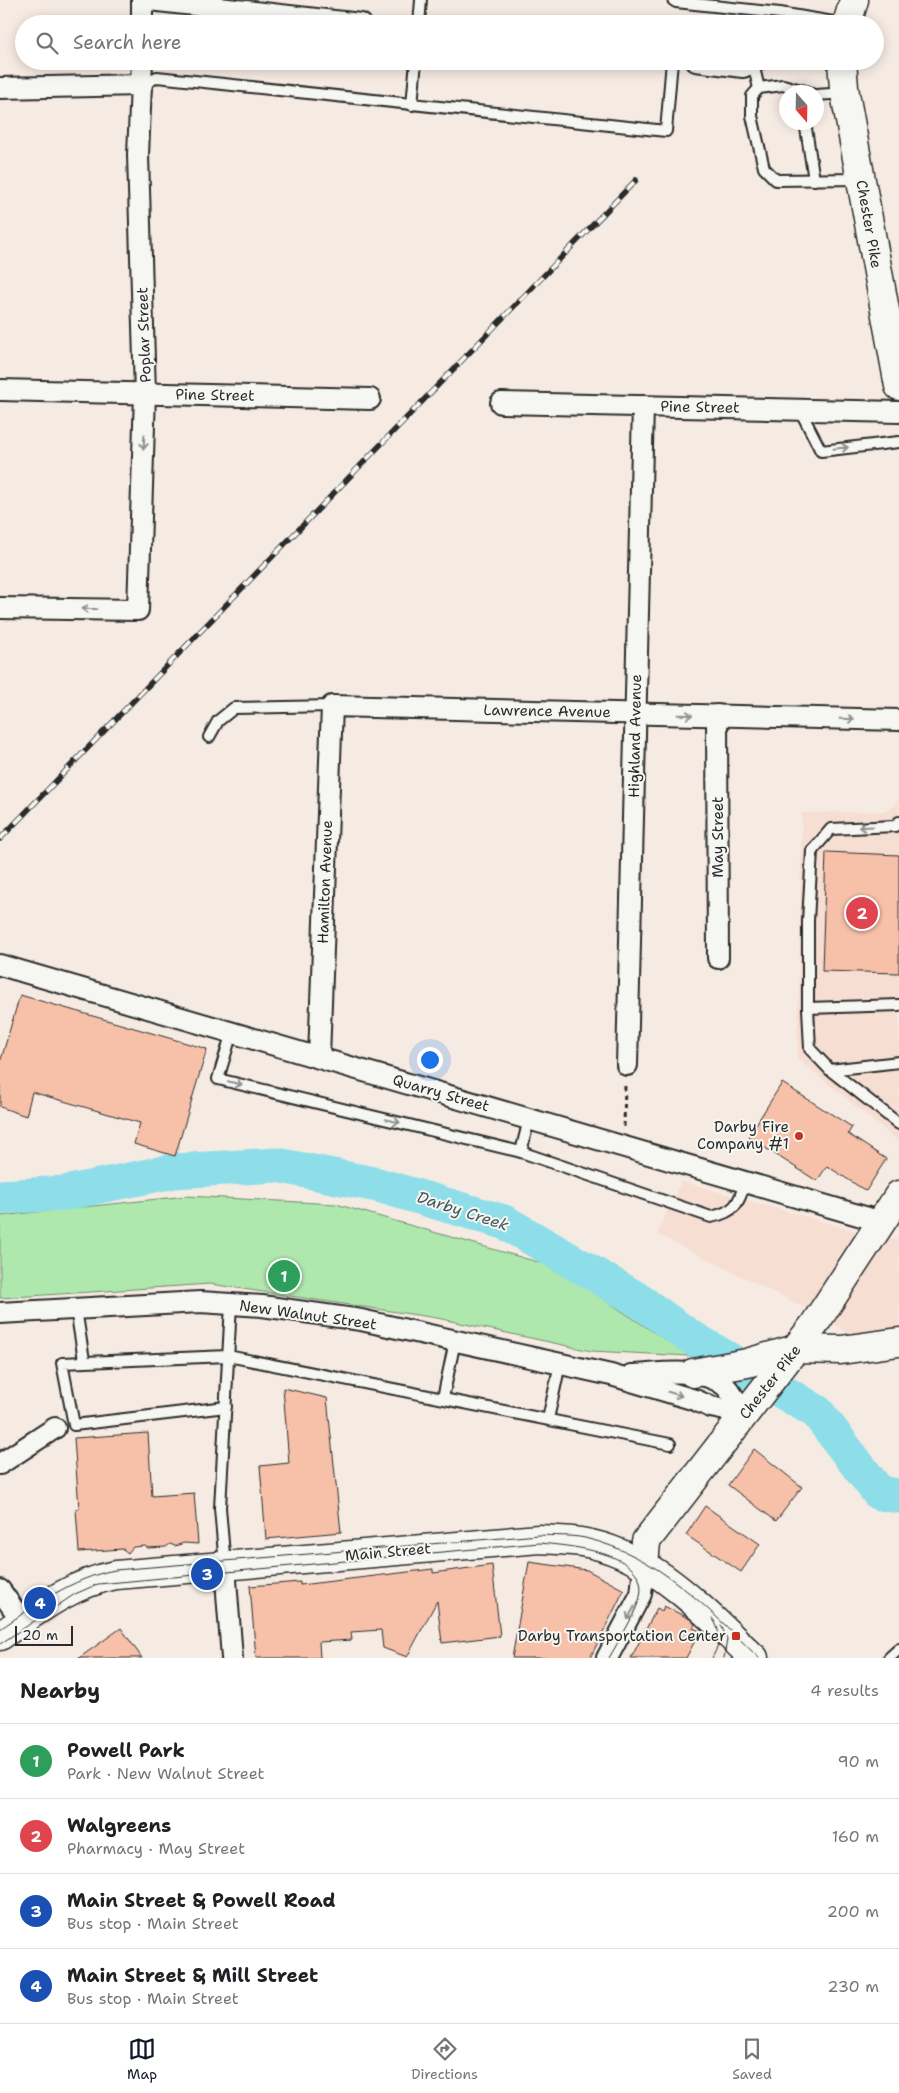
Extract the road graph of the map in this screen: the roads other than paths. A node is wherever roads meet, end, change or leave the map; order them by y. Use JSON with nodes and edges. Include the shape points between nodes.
{"nodes":[{"id":1,"x":142,"y":0,"type":"edge"},
{"id":2,"x":149,"y":0,"type":"edge"},
{"id":3,"x":421,"y":0,"type":"edge"},
{"id":4,"x":673,"y":0,"type":"edge"},
{"id":5,"x":854,"y":0,"type":"edge"},
{"id":6,"x":142,"y":15,"type":"edge"},
{"id":7,"x":282,"y":15,"type":"edge"},
{"id":8,"x":420,"y":15,"type":"edge"},
{"id":9,"x":792,"y":15,"type":"edge"},
{"id":10,"x":849,"y":15,"type":"edge"},
{"id":11,"x":142,"y":70,"type":"edge"},
{"id":12,"x":415,"y":70,"type":"edge"},
{"id":13,"x":671,"y":70,"type":"edge"},
{"id":14,"x":756,"y":70,"type":"edge"},
{"id":15,"x":843,"y":70,"type":"edge"},
{"id":16,"x":142,"y":85,"type":"junction"},
{"id":17,"x":779,"y":86,"type":"edge"},
{"id":18,"x":0,"y":88,"type":"edge"},
{"id":19,"x":759,"y":88,"type":"junction"},
{"id":20,"x":846,"y":93,"type":"junction"},
{"id":21,"x":824,"y":94,"type":"edge"},
{"id":22,"x":412,"y":105,"type":"junction"},
{"id":23,"x":807,"y":130,"type":"edge"},
{"id":24,"x":861,"y":179,"type":"junction"},
{"id":25,"x":814,"y":180,"type":"junction"},
{"id":26,"x":899,"y":386,"type":"edge"},
{"id":27,"x":0,"y":390,"type":"edge"},
{"id":28,"x":145,"y":394,"type":"junction"},
{"id":29,"x":370,"y":399,"type":"dead end"},
{"id":30,"x":501,"y":403,"type":"dead end"},
{"id":31,"x":643,"y":406,"type":"junction"},
{"id":32,"x":800,"y":410,"type":"junction"},
{"id":33,"x":899,"y":412,"type":"edge"},
{"id":34,"x":899,"y":442,"type":"edge"},
{"id":35,"x":0,"y":608,"type":"edge"},
{"id":36,"x":332,"y":706,"type":"junction"},
{"id":37,"x":636,"y":714,"type":"junction"},
{"id":38,"x":717,"y":715,"type":"junction"},
{"id":39,"x":899,"y":720,"type":"edge"},
{"id":40,"x":209,"y":737,"type":"dead end"},
{"id":41,"x":899,"y":822,"type":"edge"},
{"id":42,"x":718,"y":958,"type":"dead end"},
{"id":43,"x":0,"y":965,"type":"edge"},
{"id":44,"x":899,"y":1005,"type":"edge"},
{"id":45,"x":808,"y":1008,"type":"junction"},
{"id":46,"x":232,"y":1032,"type":"junction"},
{"id":47,"x":319,"y":1057,"type":"junction"},
{"id":48,"x":899,"y":1062,"type":"edge"},
{"id":49,"x":830,"y":1070,"type":"junction"},
{"id":50,"x":626,"y":1074,"type":"road end"},
{"id":51,"x":529,"y":1119,"type":"junction"},
{"id":52,"x":899,"y":1124,"type":"edge"},
{"id":53,"x":521,"y":1152,"type":"junction"},
{"id":54,"x":745,"y":1182,"type":"junction"},
{"id":55,"x":899,"y":1195,"type":"edge"},
{"id":56,"x":882,"y":1222,"type":"junction"},
{"id":57,"x":231,"y":1304,"type":"junction"},
{"id":58,"x":76,"y":1309,"type":"junction"},
{"id":59,"x":0,"y":1313,"type":"edge"},
{"id":60,"x":455,"y":1341,"type":"junction"},
{"id":61,"x":899,"y":1342,"type":"edge"},
{"id":62,"x":796,"y":1349,"type":"junction"},
{"id":63,"x":228,"y":1356,"type":"junction"},
{"id":64,"x":84,"y":1360,"type":"junction"},
{"id":65,"x":560,"y":1364,"type":"junction"},
{"id":66,"x":692,"y":1373,"type":"junction"},
{"id":67,"x":611,"y":1375,"type":"junction"},
{"id":68,"x":443,"y":1398,"type":"junction"},
{"id":69,"x":753,"y":1404,"type":"junction"},
{"id":70,"x":226,"y":1407,"type":"junction"},
{"id":71,"x":548,"y":1419,"type":"junction"},
{"id":72,"x":65,"y":1427,"type":"junction"},
{"id":73,"x":670,"y":1444,"type":"dead end"},
{"id":74,"x":0,"y":1464,"type":"edge"},
{"id":75,"x":225,"y":1567,"type":"junction"},
{"id":76,"x":644,"y":1567,"type":"junction"},
{"id":77,"x":0,"y":1590,"type":"edge"},
{"id":78,"x":11,"y":1629,"type":"edge"},
{"id":79,"x":899,"y":1649,"type":"edge"},
{"id":80,"x":232,"y":1658,"type":"edge"},
{"id":81,"x":607,"y":1658,"type":"edge"},
{"id":82,"x":754,"y":1658,"type":"edge"},
{"id":83,"x":889,"y":1658,"type":"edge"}],
"edges":[{"from":1,"to":6,"type":"street"},
{"from":2,"to":7,"type":"street"},
{"from":3,"to":8,"type":"lane"},
{"from":4,"to":9,"type":"lane"},
{"from":5,"to":10,"type":"main road"},
{"from":11,"to":16,"type":"street","name":"Poplar Street"},
{"from":12,"to":22,"type":"lane"},
{"from":13,"to":22,"type":"lane","via":[[666,131]]},
{"from":14,"to":19,"type":"lane"},
{"from":15,"to":20,"type":"main road","name":"Chester Pike"},
{"from":16,"to":18,"type":"street"},
{"from":16,"to":22,"type":"lane","via":[[157,77]]},
{"from":16,"to":28,"type":"street","name":"Poplar Street","via":[[138,155]]},
{"from":17,"to":19,"type":"lane"},
{"from":19,"to":25,"type":"lane","via":[[752,96],[752,116],[764,168],[776,180]]},
{"from":20,"to":21,"type":"lane"},
{"from":20,"to":24,"type":"main road","name":"Chester Pike"},
{"from":23,"to":25,"type":"lane"},
{"from":24,"to":25,"type":"lane"},
{"from":24,"to":26,"type":"main road","name":"Chester Pike"},
{"from":27,"to":28,"type":"street","name":"Pine Street"},
{"from":28,"to":29,"type":"street","name":"Pine Street"},
{"from":28,"to":35,"type":"street","name":"Poplar Street","one_way":true,"via":[[138,610]]},
{"from":30,"to":31,"type":"street","name":"Pine Street"},
{"from":31,"to":32,"type":"street","name":"Pine Street"},
{"from":31,"to":37,"type":"street","name":"Highland Avenue"},
{"from":32,"to":33,"type":"street","name":"Pine Street"},
{"from":32,"to":34,"type":"lane","one_way":true,"via":[[821,451]]},
{"from":36,"to":37,"type":"street","name":"Lawrence Avenue"},
{"from":36,"to":40,"type":"lane","name":"Lawrence Avenue","via":[[234,708],[218,721]]},
{"from":36,"to":47,"type":"street","name":"Hamilton Avenue"},
{"from":37,"to":38,"type":"street","name":"Lawrence Avenue","one_way":true},
{"from":37,"to":50,"type":"street","name":"Highland Avenue"},
{"from":38,"to":39,"type":"street","name":"Lawrence Avenue","one_way":true},
{"from":38,"to":42,"type":"street","name":"May Street"},
{"from":41,"to":45,"type":"lane","one_way":true,"via":[[895,826],[831,829],[812,851]]},
{"from":43,"to":46,"type":"street","name":"Quarry Street"},
{"from":44,"to":45,"type":"lane"},
{"from":45,"to":49,"type":"lane","via":[[810,1049]]},
{"from":46,"to":47,"type":"street","name":"Quarry Street"},
{"from":46,"to":53,"type":"lane","one_way":true,"via":[[218,1079]]},
{"from":47,"to":51,"type":"street","name":"Quarry Street"},
{"from":48,"to":49,"type":"lane"},
{"from":49,"to":52,"type":"lane"},
{"from":51,"to":53,"type":"lane"},
{"from":51,"to":54,"type":"street","name":"Quarry Street"},
{"from":53,"to":54,"type":"lane","via":[[711,1217],[724,1215],[739,1203]]},
{"from":54,"to":56,"type":"street","name":"Quarry Street"},
{"from":55,"to":56,"type":"main road","name":"Chester Pike"},
{"from":56,"to":62,"type":"main road","name":"Chester Pike"},
{"from":57,"to":58,"type":"street","name":"New Walnut Street","via":[[200,1302]]},
{"from":57,"to":60,"type":"street","name":"New Walnut Street","via":[[361,1320]]},
{"from":57,"to":63,"type":"lane"},
{"from":58,"to":59,"type":"street","name":"New Walnut Street"},
{"from":58,"to":64,"type":"lane"},
{"from":60,"to":65,"type":"street","name":"New Walnut Street"},
{"from":60,"to":68,"type":"lane"},
{"from":61,"to":62,"type":"main road","via":[[842,1350]]},
{"from":62,"to":66,"type":"main road"},
{"from":62,"to":69,"type":"main road","name":"Chester Pike"},
{"from":63,"to":64,"type":"lane"},
{"from":63,"to":68,"type":"lane"},
{"from":63,"to":70,"type":"lane"},
{"from":64,"to":72,"type":"lane","via":[[62,1363]]},
{"from":65,"to":67,"type":"street","name":"New Walnut Street"},
{"from":65,"to":71,"type":"lane"},
{"from":66,"to":67,"type":"street","name":"New Walnut Street"},
{"from":66,"to":69,"type":"street","name":"New Walnut Street","via":[[714,1380]]},
{"from":67,"to":69,"type":"street","name":"New Walnut Street","one_way":true,"via":[[711,1407]]},
{"from":68,"to":71,"type":"lane"},
{"from":69,"to":76,"type":"main road","name":"Chester Pike","via":[[646,1541]]},
{"from":70,"to":72,"type":"lane"},
{"from":70,"to":75,"type":"lane","via":[[220,1508]]},
{"from":71,"to":73,"type":"lane"},
{"from":72,"to":74,"type":"street"},
{"from":75,"to":76,"type":"main road","name":"Main Street","via":[[539,1539],[582,1542],[615,1552]]},
{"from":75,"to":78,"type":"main road","name":"Main Street","via":[[96,1579],[72,1589]]},
{"from":75,"to":80,"type":"street"},
{"from":76,"to":81,"type":"street","one_way":true,"via":[[641,1594]]},
{"from":76,"to":82,"type":"main road","name":"Main Street","via":[[667,1579]]},
{"from":77,"to":78,"type":"street"},
{"from":79,"to":83,"type":"lane"}]}
